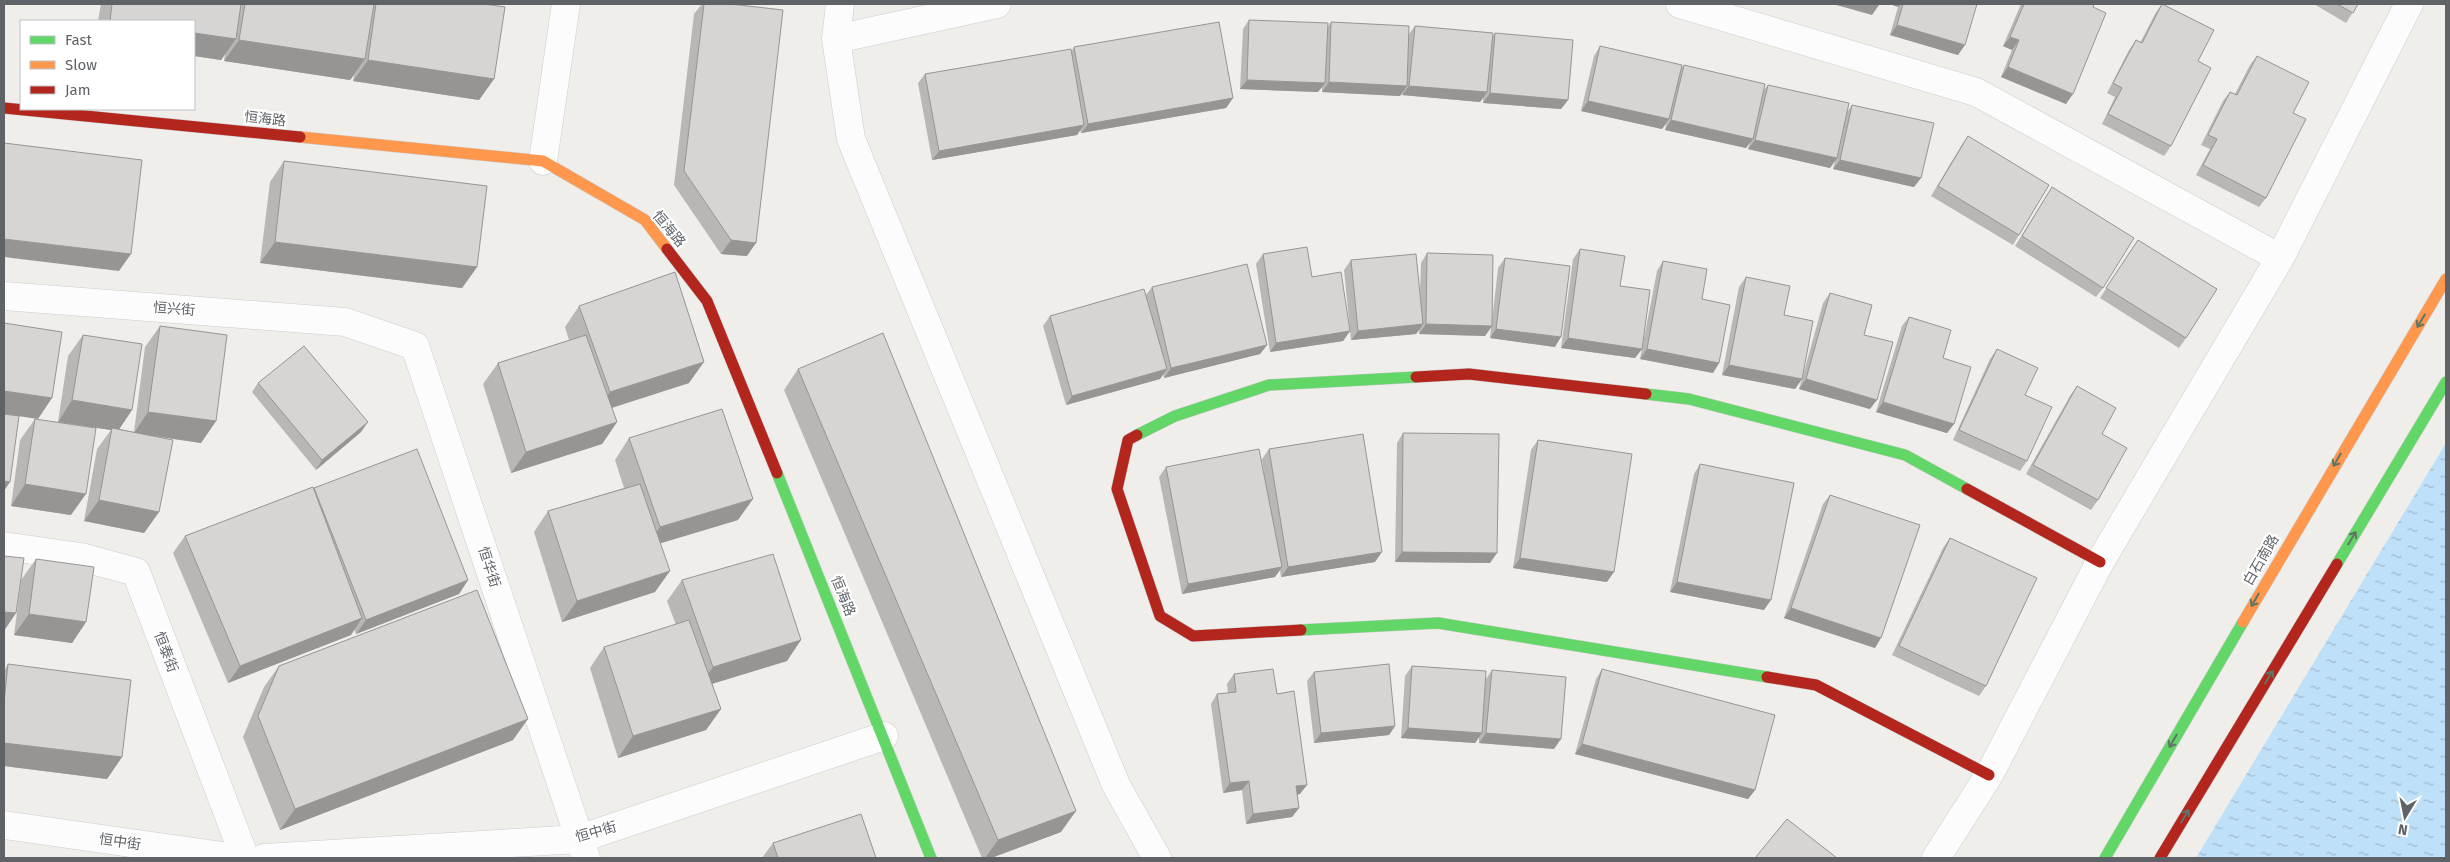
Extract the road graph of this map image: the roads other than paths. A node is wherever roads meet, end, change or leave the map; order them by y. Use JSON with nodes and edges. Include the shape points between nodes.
{"nodes":[{"id":1,"x":566,"y":4,"type":"edge"},
{"id":2,"x":840,"y":4,"type":"edge"},
{"id":3,"x":997,"y":4,"type":"edge"},
{"id":4,"x":1680,"y":4,"type":"edge"},
{"id":5,"x":2409,"y":4,"type":"edge"},
{"id":6,"x":836,"y":39,"type":"junction"},
{"id":7,"x":4,"y":108,"type":"edge"},
{"id":8,"x":20,"y":110,"type":"edge"},
{"id":9,"x":24,"y":110,"type":"edge"},
{"id":10,"x":543,"y":162,"type":"junction"},
{"id":11,"x":2280,"y":258,"type":"junction"},
{"id":12,"x":2446,"y":279,"type":"edge"},
{"id":13,"x":4,"y":296,"type":"edge"},
{"id":14,"x":345,"y":322,"type":"joint"},
{"id":15,"x":2446,"y":382,"type":"edge"},
{"id":16,"x":4,"y":546,"type":"edge"},
{"id":17,"x":2100,"y":562,"type":"junction"},
{"id":18,"x":884,"y":736,"type":"junction"},
{"id":19,"x":1989,"y":775,"type":"junction"},
{"id":20,"x":4,"y":825,"type":"edge"},
{"id":21,"x":583,"y":849,"type":"edge"},
{"id":22,"x":237,"y":858,"type":"edge"},
{"id":23,"x":245,"y":858,"type":"edge"},
{"id":24,"x":264,"y":858,"type":"edge"},
{"id":25,"x":930,"y":858,"type":"edge"},
{"id":26,"x":1158,"y":858,"type":"edge"},
{"id":27,"x":1936,"y":858,"type":"edge"},
{"id":28,"x":2105,"y":858,"type":"edge"},
{"id":29,"x":2160,"y":858,"type":"edge"}],
"edges":[{"from":1,"to":10,"type":"street"},
{"from":2,"to":6,"type":"street"},
{"from":3,"to":6,"type":"street"},
{"from":4,"to":11,"type":"street","via":[[1976,92]]},
{"from":5,"to":11,"type":"street"},
{"from":6,"to":26,"type":"street","via":[[851,139],[1116,785]]},
{"from":7,"to":8,"type":"street","name":"恒海路"},
{"from":9,"to":10,"type":"street","name":"恒海路"},
{"from":10,"to":18,"type":"street","name":"恒海路","via":[[645,220],[707,301]]},
{"from":11,"to":17,"type":"street"},
{"from":12,"to":28,"type":"street","name":"白石南路","one_way":true},
{"from":13,"to":14,"type":"street","name":"恒兴街"},
{"from":14,"to":21,"type":"street","name":"恒华街","via":[[415,346]]},
{"from":29,"to":15,"type":"street","one_way":true},
{"from":16,"to":23,"type":"street","name":"恒泰街","via":[[82,557],[136,572]]},
{"from":17,"to":19,"type":"street"},
{"from":17,"to":19,"type":"street","via":[[1905,455],[1689,399],[1469,374],[1269,385],[1175,416],[1128,440],[1117,489],[1160,616],[1193,636],[1438,623],[1816,684]]},
{"from":18,"to":21,"type":"street","name":"恒中街"},
{"from":18,"to":25,"type":"street","name":"恒海路"},
{"from":19,"to":27,"type":"street"},
{"from":20,"to":22,"type":"street","name":"恒中街"},
{"from":21,"to":24,"type":"street","name":"恒中街"}]}
